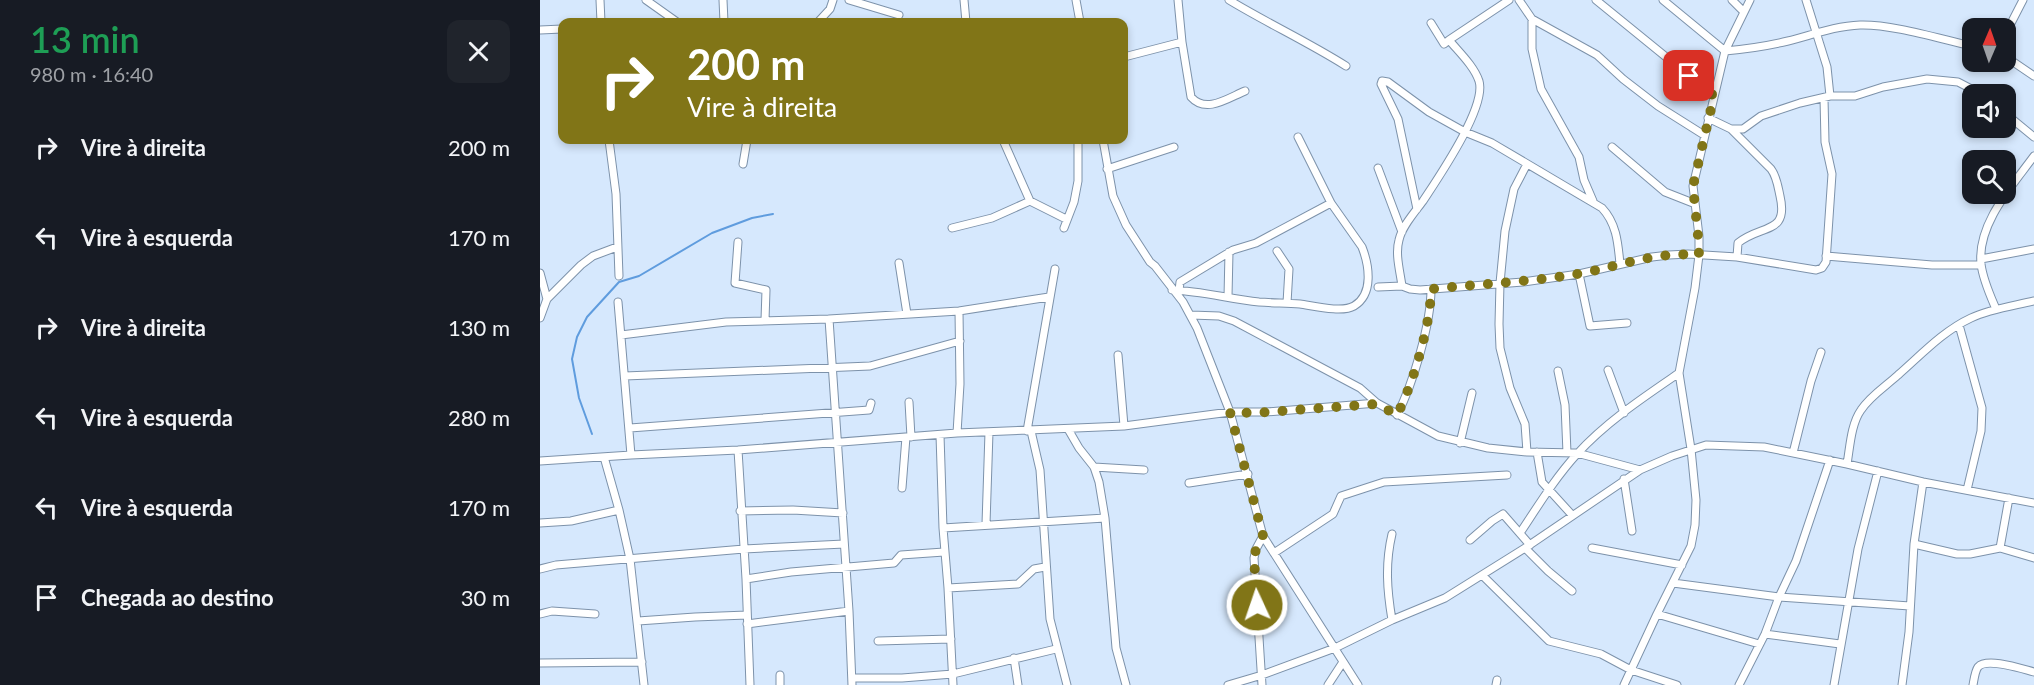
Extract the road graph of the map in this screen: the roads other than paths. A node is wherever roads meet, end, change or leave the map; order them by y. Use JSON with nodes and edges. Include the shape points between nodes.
{"nodes":[{"id":1,"x":600,"y":0,"type":"edge"},
{"id":2,"x":646,"y":0,"type":"edge"},
{"id":3,"x":723,"y":0,"type":"edge"},
{"id":4,"x":833,"y":0,"type":"edge"},
{"id":5,"x":849,"y":0,"type":"edge"},
{"id":6,"x":964,"y":0,"type":"edge"},
{"id":7,"x":1076,"y":0,"type":"edge"},
{"id":8,"x":1178,"y":0,"type":"edge"},
{"id":9,"x":1229,"y":0,"type":"edge"},
{"id":10,"x":1509,"y":0,"type":"edge"},
{"id":11,"x":1519,"y":0,"type":"edge"},
{"id":12,"x":1596,"y":0,"type":"edge"},
{"id":13,"x":1663,"y":0,"type":"edge"},
{"id":14,"x":1732,"y":0,"type":"edge"},
{"id":15,"x":1750,"y":0,"type":"edge"},
{"id":16,"x":1806,"y":0,"type":"edge"},
{"id":17,"x":2023,"y":0,"type":"edge"},
{"id":18,"x":1744,"y":12,"type":"junction"},
{"id":19,"x":899,"y":15,"type":"dead end"},
{"id":20,"x":601,"y":18,"type":"edge"},
{"id":21,"x":671,"y":18,"type":"edge"},
{"id":22,"x":724,"y":18,"type":"edge"},
{"id":23,"x":822,"y":18,"type":"edge"},
{"id":24,"x":966,"y":18,"type":"edge"},
{"id":25,"x":1079,"y":18,"type":"edge"},
{"id":26,"x":2014,"y":18,"type":"edge"},
{"id":27,"x":1532,"y":19,"type":"junction"},
{"id":28,"x":1431,"y":23,"type":"dead end"},
{"id":29,"x":558,"y":29,"type":"edge"},
{"id":30,"x":540,"y":30,"type":"edge"},
{"id":31,"x":1817,"y":32,"type":"junction"},
{"id":32,"x":1449,"y":40,"type":"junction"},
{"id":33,"x":1182,"y":42,"type":"junction"},
{"id":34,"x":1962,"y":44,"type":"edge"},
{"id":35,"x":1725,"y":51,"type":"junction"},
{"id":36,"x":1128,"y":56,"type":"edge"},
{"id":37,"x":2016,"y":64,"type":"edge"},
{"id":38,"x":1346,"y":66,"type":"dead end"},
{"id":39,"x":2034,"y":76,"type":"edge"},
{"id":40,"x":1962,"y":84,"type":"edge"},
{"id":41,"x":1245,"y":91,"type":"dead end"},
{"id":42,"x":1714,"y":96,"type":"junction"},
{"id":43,"x":1827,"y":97,"type":"junction"},
{"id":44,"x":1708,"y":118,"type":"junction"},
{"id":45,"x":2016,"y":122,"type":"edge"},
{"id":46,"x":1731,"y":129,"type":"junction"},
{"id":47,"x":1465,"y":132,"type":"junction"},
{"id":48,"x":1704,"y":135,"type":"junction"},
{"id":49,"x":1298,"y":137,"type":"dead end"},
{"id":50,"x":2034,"y":137,"type":"edge"},
{"id":51,"x":610,"y":144,"type":"edge"},
{"id":52,"x":746,"y":144,"type":"edge"},
{"id":53,"x":1005,"y":144,"type":"edge"},
{"id":54,"x":1078,"y":144,"type":"edge"},
{"id":55,"x":1104,"y":144,"type":"edge"},
{"id":56,"x":1174,"y":147,"type":"dead end"},
{"id":57,"x":1612,"y":147,"type":"dead end"},
{"id":58,"x":2034,"y":156,"type":"edge"},
{"id":59,"x":743,"y":164,"type":"dead end"},
{"id":60,"x":1527,"y":164,"type":"junction"},
{"id":61,"x":1378,"y":168,"type":"dead end"},
{"id":62,"x":1107,"y":169,"type":"junction"},
{"id":63,"x":1030,"y":201,"type":"junction"},
{"id":64,"x":1593,"y":201,"type":"junction"},
{"id":65,"x":1331,"y":203,"type":"junction"},
{"id":66,"x":1693,"y":203,"type":"junction"},
{"id":67,"x":1417,"y":209,"type":"junction"},
{"id":68,"x":1066,"y":219,"type":"junction"},
{"id":69,"x":952,"y":228,"type":"dead end"},
{"id":70,"x":1065,"y":228,"type":"dead end"},
{"id":71,"x":1402,"y":232,"type":"junction"},
{"id":72,"x":738,"y":242,"type":"dead end"},
{"id":73,"x":617,"y":247,"type":"junction"},
{"id":74,"x":2034,"y":249,"type":"edge"},
{"id":75,"x":1277,"y":251,"type":"dead end"},
{"id":76,"x":1228,"y":252,"type":"junction"},
{"id":77,"x":1699,"y":255,"type":"junction"},
{"id":78,"x":1826,"y":256,"type":"junction"},
{"id":79,"x":1737,"y":257,"type":"junction"},
{"id":80,"x":1981,"y":262,"type":"junction"},
{"id":81,"x":899,"y":263,"type":"dead end"},
{"id":82,"x":1620,"y":264,"type":"junction"},
{"id":83,"x":1055,"y":268,"type":"dead end"},
{"id":84,"x":540,"y":273,"type":"edge"},
{"id":85,"x":1580,"y":274,"type":"junction"},
{"id":86,"x":619,"y":276,"type":"dead end"},
{"id":87,"x":1500,"y":283,"type":"junction"},
{"id":88,"x":1402,"y":286,"type":"junction"},
{"id":89,"x":1378,"y":287,"type":"dead end"},
{"id":90,"x":1431,"y":289,"type":"junction"},
{"id":91,"x":1176,"y":290,"type":"junction"},
{"id":92,"x":1049,"y":297,"type":"junction"},
{"id":93,"x":1228,"y":297,"type":"junction"},
{"id":94,"x":547,"y":298,"type":"junction"},
{"id":95,"x":2034,"y":301,"type":"edge"},
{"id":96,"x":618,"y":302,"type":"dead end"},
{"id":97,"x":1287,"y":303,"type":"junction"},
{"id":98,"x":1996,"y":309,"type":"junction"},
{"id":99,"x":959,"y":311,"type":"junction"},
{"id":100,"x":907,"y":314,"type":"junction"},
{"id":101,"x":1191,"y":315,"type":"junction"},
{"id":102,"x":540,"y":318,"type":"edge"},
{"id":103,"x":829,"y":319,"type":"junction"},
{"id":104,"x":765,"y":320,"type":"junction"},
{"id":105,"x":1627,"y":323,"type":"dead end"},
{"id":106,"x":1959,"y":325,"type":"junction"},
{"id":107,"x":621,"y":335,"type":"junction"},
{"id":108,"x":960,"y":341,"type":"junction"},
{"id":109,"x":1821,"y":352,"type":"dead end"},
{"id":110,"x":1118,"y":355,"type":"dead end"},
{"id":111,"x":833,"y":367,"type":"junction"},
{"id":112,"x":1608,"y":370,"type":"dead end"},
{"id":113,"x":1558,"y":371,"type":"dead end"},
{"id":114,"x":1679,"y":373,"type":"junction"},
{"id":115,"x":625,"y":376,"type":"junction"},
{"id":116,"x":1472,"y":393,"type":"dead end"},
{"id":117,"x":909,"y":402,"type":"dead end"},
{"id":118,"x":871,"y":403,"type":"dead end"},
{"id":119,"x":1377,"y":404,"type":"junction"},
{"id":120,"x":1230,"y":412,"type":"junction"},
{"id":121,"x":836,"y":413,"type":"junction"},
{"id":122,"x":1624,"y":413,"type":"junction"},
{"id":123,"x":1397,"y":415,"type":"junction"},
{"id":124,"x":1124,"y":426,"type":"junction"},
{"id":125,"x":630,"y":428,"type":"junction"},
{"id":126,"x":1068,"y":429,"type":"junction"},
{"id":127,"x":1029,"y":431,"type":"junction"},
{"id":128,"x":989,"y":432,"type":"junction"},
{"id":129,"x":957,"y":433,"type":"junction"},
{"id":130,"x":940,"y":435,"type":"junction"},
{"id":131,"x":908,"y":437,"type":"junction"},
{"id":132,"x":838,"y":442,"type":"junction"},
{"id":133,"x":1460,"y":442,"type":"junction"},
{"id":134,"x":1691,"y":449,"type":"junction"},
{"id":135,"x":738,"y":450,"type":"junction"},
{"id":136,"x":1527,"y":452,"type":"junction"},
{"id":137,"x":1537,"y":452,"type":"junction"},
{"id":138,"x":1567,"y":453,"type":"junction"},
{"id":139,"x":1577,"y":453,"type":"junction"},
{"id":140,"x":1793,"y":453,"type":"junction"},
{"id":141,"x":631,"y":455,"type":"junction"},
{"id":142,"x":604,"y":457,"type":"junction"},
{"id":143,"x":540,"y":459,"type":"edge"},
{"id":144,"x":1830,"y":460,"type":"junction"},
{"id":145,"x":1847,"y":464,"type":"junction"},
{"id":146,"x":1094,"y":467,"type":"junction"},
{"id":147,"x":1144,"y":470,"type":"dead end"},
{"id":148,"x":1640,"y":470,"type":"junction"},
{"id":149,"x":1878,"y":471,"type":"junction"},
{"id":150,"x":1248,"y":474,"type":"junction"},
{"id":151,"x":1507,"y":475,"type":"dead end"},
{"id":152,"x":1624,"y":479,"type":"junction"},
{"id":153,"x":1923,"y":482,"type":"junction"},
{"id":154,"x":1189,"y":483,"type":"dead end"},
{"id":155,"x":902,"y":488,"type":"dead end"},
{"id":156,"x":1548,"y":489,"type":"junction"},
{"id":157,"x":1967,"y":490,"type":"junction"},
{"id":158,"x":2009,"y":498,"type":"junction"},
{"id":159,"x":2034,"y":503,"type":"edge"},
{"id":160,"x":619,"y":510,"type":"junction"},
{"id":161,"x":740,"y":511,"type":"junction"},
{"id":162,"x":843,"y":513,"type":"junction"},
{"id":163,"x":1572,"y":515,"type":"junction"},
{"id":164,"x":1105,"y":518,"type":"junction"},
{"id":165,"x":1042,"y":523,"type":"junction"},
{"id":166,"x":540,"y":524,"type":"edge"},
{"id":167,"x":986,"y":524,"type":"junction"},
{"id":168,"x":943,"y":528,"type":"junction"},
{"id":169,"x":1632,"y":531,"type":"dead end"},
{"id":170,"x":1520,"y":533,"type":"junction"},
{"id":171,"x":1392,"y":534,"type":"dead end"},
{"id":172,"x":1263,"y":536,"type":"junction"},
{"id":173,"x":1470,"y":540,"type":"dead end"},
{"id":174,"x":844,"y":543,"type":"junction"},
{"id":175,"x":1914,"y":544,"type":"junction"},
{"id":176,"x":1528,"y":546,"type":"junction"},
{"id":177,"x":1592,"y":548,"type":"dead end"},
{"id":178,"x":2000,"y":548,"type":"junction"},
{"id":179,"x":744,"y":549,"type":"junction"},
{"id":180,"x":944,"y":552,"type":"junction"},
{"id":181,"x":1274,"y":553,"type":"junction"},
{"id":182,"x":2034,"y":558,"type":"edge"},
{"id":183,"x":630,"y":559,"type":"junction"},
{"id":184,"x":1682,"y":565,"type":"junction"},
{"id":185,"x":846,"y":567,"type":"junction"},
{"id":186,"x":1045,"y":567,"type":"junction"},
{"id":187,"x":540,"y":569,"type":"edge"},
{"id":188,"x":1483,"y":576,"type":"junction"},
{"id":189,"x":746,"y":579,"type":"junction"},
{"id":190,"x":1673,"y":583,"type":"junction"},
{"id":191,"x":948,"y":588,"type":"junction"},
{"id":192,"x":1572,"y":591,"type":"dead end"},
{"id":193,"x":1779,"y":597,"type":"junction"},
{"id":194,"x":1848,"y":601,"type":"junction"},
{"id":195,"x":1910,"y":606,"type":"junction"},
{"id":196,"x":849,"y":611,"type":"junction"},
{"id":197,"x":540,"y":614,"type":"edge"},
{"id":198,"x":595,"y":614,"type":"dead end"},
{"id":199,"x":1657,"y":614,"type":"junction"},
{"id":200,"x":747,"y":615,"type":"junction"},
{"id":201,"x":1392,"y":620,"type":"junction"},
{"id":202,"x":638,"y":621,"type":"junction"},
{"id":203,"x":747,"y":624,"type":"junction"},
{"id":204,"x":1765,"y":634,"type":"junction"},
{"id":205,"x":951,"y":639,"type":"junction"},
{"id":206,"x":878,"y":641,"type":"dead end"},
{"id":207,"x":1759,"y":644,"type":"junction"},
{"id":208,"x":1840,"y":644,"type":"junction"},
{"id":209,"x":1335,"y":648,"type":"junction"},
{"id":210,"x":1056,"y":649,"type":"junction"},
{"id":211,"x":1014,"y":658,"type":"junction"},
{"id":212,"x":642,"y":662,"type":"junction"},
{"id":213,"x":1343,"y":662,"type":"junction"},
{"id":214,"x":540,"y":663,"type":"edge"},
{"id":215,"x":1631,"y":670,"type":"junction"},
{"id":216,"x":2034,"y":672,"type":"edge"},
{"id":217,"x":953,"y":674,"type":"junction"},
{"id":218,"x":780,"y":675,"type":"dead end"},
{"id":219,"x":1262,"y":675,"type":"junction"},
{"id":220,"x":852,"y":682,"type":"edge"},
{"id":221,"x":644,"y":685,"type":"edge"},
{"id":222,"x":750,"y":685,"type":"edge"},
{"id":223,"x":780,"y":685,"type":"edge"},
{"id":224,"x":953,"y":685,"type":"edge"},
{"id":225,"x":1018,"y":685,"type":"edge"},
{"id":226,"x":1067,"y":685,"type":"edge"},
{"id":227,"x":1126,"y":685,"type":"edge"},
{"id":228,"x":1228,"y":685,"type":"edge"},
{"id":229,"x":1262,"y":685,"type":"edge"},
{"id":230,"x":1328,"y":685,"type":"edge"},
{"id":231,"x":1358,"y":685,"type":"edge"},
{"id":232,"x":1624,"y":685,"type":"edge"},
{"id":233,"x":1677,"y":685,"type":"edge"},
{"id":234,"x":1740,"y":685,"type":"edge"},
{"id":235,"x":1834,"y":685,"type":"edge"},
{"id":236,"x":1902,"y":685,"type":"edge"},
{"id":237,"x":1973,"y":685,"type":"edge"}],
"edges":[{"from":1,"to":20,"type":"street"},
{"from":2,"to":21,"type":"street"},
{"from":3,"to":22,"type":"street"},
{"from":4,"to":23,"type":"street"},
{"from":5,"to":19,"type":"street"},
{"from":6,"to":24,"type":"street"},
{"from":7,"to":25,"type":"street"},
{"from":8,"to":33,"type":"street"},
{"from":9,"to":38,"type":"street"},
{"from":10,"to":32,"type":"street"},
{"from":11,"to":27,"type":"street"},
{"from":12,"to":42,"type":"street"},
{"from":13,"to":35,"type":"street"},
{"from":14,"to":18,"type":"street"},
{"from":15,"to":18,"type":"street"},
{"from":16,"to":31,"type":"street"},
{"from":17,"to":26,"type":"street"},
{"from":18,"to":35,"type":"street"},
{"from":27,"to":48,"type":"street","via":[[1597,55],[1658,106]]},
{"from":27,"to":64,"type":"street","via":[[1532,49],[1541,89],[1579,157]]},
{"from":28,"to":32,"type":"street","via":[[1444,44]]},
{"from":29,"to":30,"type":"street"},
{"from":31,"to":34,"type":"street","via":[[1860,25]]},
{"from":31,"to":35,"type":"street","via":[[1761,47]]},
{"from":31,"to":43,"type":"street","via":[[1827,67]]},
{"from":32,"to":47,"type":"street","via":[[1479,82],[1478,102]]},
{"from":33,"to":36,"type":"street"},
{"from":33,"to":41,"type":"street","via":[[1188,85],[1195,102],[1212,105]]},
{"from":35,"to":42,"type":"street"},
{"from":37,"to":39,"type":"street"},
{"from":40,"to":43,"type":"street","via":[[1927,79],[1855,96]]},
{"from":42,"to":44,"type":"street"},
{"from":43,"to":46,"type":"street","via":[[1761,116],[1743,129]]},
{"from":43,"to":78,"type":"street","via":[[1825,142],[1832,174]]},
{"from":44,"to":46,"type":"street"},
{"from":44,"to":48,"type":"street"},
{"from":45,"to":50,"type":"street"},
{"from":46,"to":79,"type":"street","via":[[1775,175],[1783,207],[1780,222],[1738,243]]},
{"from":47,"to":60,"type":"street"},
{"from":47,"to":67,"type":"street"},
{"from":47,"to":67,"type":"street","via":[[1382,81],[1398,119]]},
{"from":48,"to":66,"type":"street"},
{"from":49,"to":65,"type":"street"},
{"from":51,"to":73,"type":"street"},
{"from":52,"to":59,"type":"street"},
{"from":53,"to":63,"type":"street"},
{"from":54,"to":68,"type":"street","via":[[1078,181]]},
{"from":55,"to":62,"type":"street"},
{"from":56,"to":62,"type":"street"},
{"from":57,"to":66,"type":"street","via":[[1665,192]]},
{"from":58,"to":80,"type":"street","via":[[1998,207],[1986,232]]},
{"from":60,"to":64,"type":"street"},
{"from":60,"to":87,"type":"street","via":[[1511,200]]},
{"from":61,"to":71,"type":"street"},
{"from":62,"to":91,"type":"street","via":[[1126,225],[1149,262]]},
{"from":63,"to":68,"type":"street"},
{"from":63,"to":69,"type":"street","via":[[992,218]]},
{"from":64,"to":82,"type":"street","via":[[1608,215],[1614,228]]},
{"from":65,"to":76,"type":"street","via":[[1256,243]]},
{"from":65,"to":97,"type":"street","via":[[1365,255],[1365,294],[1357,305],[1347,308]]},
{"from":66,"to":77,"type":"street"},
{"from":67,"to":71,"type":"street"},
{"from":68,"to":70,"type":"street"},
{"from":71,"to":88,"type":"street","via":[[1398,248]]},
{"from":72,"to":104,"type":"street","via":[[735,283],[766,290]]},
{"from":73,"to":86,"type":"street"},
{"from":73,"to":94,"type":"street","via":[[592,256]]},
{"from":74,"to":80,"type":"street"},
{"from":75,"to":97,"type":"street","via":[[1289,269]]},
{"from":76,"to":91,"type":"street","via":[[1180,282]]},
{"from":76,"to":93,"type":"street"},
{"from":77,"to":79,"type":"street"},
{"from":77,"to":82,"type":"street","via":[[1652,257]]},
{"from":77,"to":114,"type":"street"},
{"from":78,"to":79,"type":"street","via":[[1822,268],[1816,270]]},
{"from":78,"to":80,"type":"street","via":[[1932,265]]},
{"from":80,"to":98,"type":"street"},
{"from":81,"to":100,"type":"street"},
{"from":82,"to":85,"type":"street"},
{"from":83,"to":92,"type":"street"},
{"from":84,"to":94,"type":"street"},
{"from":85,"to":87,"type":"street"},
{"from":85,"to":105,"type":"street","via":[[1590,326]]},
{"from":87,"to":90,"type":"street"},
{"from":87,"to":136,"type":"street","via":[[1500,348],[1525,424]]},
{"from":88,"to":89,"type":"street"},
{"from":88,"to":90,"type":"street"},
{"from":90,"to":123,"type":"street","via":[[1430,315]]},
{"from":91,"to":93,"type":"street"},
{"from":91,"to":101,"type":"street"},
{"from":92,"to":99,"type":"street"},
{"from":92,"to":127,"type":"street"},
{"from":93,"to":97,"type":"street"},
{"from":94,"to":102,"type":"street"},
{"from":95,"to":98,"type":"street"},
{"from":96,"to":107,"type":"street"},
{"from":98,"to":106,"type":"street"},
{"from":99,"to":100,"type":"street"},
{"from":99,"to":108,"type":"street"},
{"from":100,"to":103,"type":"street"},
{"from":101,"to":119,"type":"street","via":[[1234,321],[1360,388]]},
{"from":101,"to":120,"type":"street"},
{"from":103,"to":104,"type":"street"},
{"from":103,"to":111,"type":"street"},
{"from":104,"to":107,"type":"street"},
{"from":106,"to":145,"type":"street","via":[[1860,411]]},
{"from":106,"to":157,"type":"street","via":[[1982,408],[1981,431]]},
{"from":107,"to":115,"type":"street"},
{"from":108,"to":111,"type":"street","via":[[870,366]]},
{"from":108,"to":129,"type":"street"},
{"from":109,"to":140,"type":"street"},
{"from":110,"to":124,"type":"street"},
{"from":111,"to":115,"type":"street"},
{"from":111,"to":121,"type":"street"},
{"from":112,"to":122,"type":"street"},
{"from":113,"to":138,"type":"street","via":[[1565,405]]},
{"from":114,"to":122,"type":"street"},
{"from":114,"to":134,"type":"street"},
{"from":115,"to":125,"type":"street"},
{"from":116,"to":133,"type":"street"},
{"from":117,"to":131,"type":"street"},
{"from":118,"to":121,"type":"street","via":[[869,410]]},
{"from":119,"to":120,"type":"street"},
{"from":119,"to":123,"type":"street"},
{"from":120,"to":124,"type":"street"},
{"from":120,"to":150,"type":"street"},
{"from":121,"to":125,"type":"street"},
{"from":121,"to":132,"type":"street"},
{"from":122,"to":139,"type":"street"},
{"from":123,"to":133,"type":"street","via":[[1438,436]]},
{"from":124,"to":126,"type":"street"},
{"from":125,"to":141,"type":"street"},
{"from":126,"to":127,"type":"street"},
{"from":126,"to":146,"type":"street"},
{"from":127,"to":128,"type":"street"},
{"from":127,"to":165,"type":"street","via":[[1040,470]]},
{"from":128,"to":129,"type":"street"},
{"from":128,"to":167,"type":"street"},
{"from":129,"to":130,"type":"street"},
{"from":130,"to":131,"type":"street"},
{"from":130,"to":168,"type":"street"},
{"from":131,"to":132,"type":"street"},
{"from":131,"to":155,"type":"street"},
{"from":132,"to":135,"type":"street"},
{"from":132,"to":162,"type":"street"},
{"from":133,"to":136,"type":"street"},
{"from":134,"to":140,"type":"street","via":[[1725,445]]},
{"from":134,"to":148,"type":"street"},
{"from":134,"to":184,"type":"street","via":[[1695,525]]},
{"from":135,"to":141,"type":"street"},
{"from":135,"to":161,"type":"street"},
{"from":136,"to":137,"type":"street"},
{"from":137,"to":138,"type":"street"},
{"from":137,"to":156,"type":"street","via":[[1540,477]]},
{"from":138,"to":139,"type":"street"},
{"from":139,"to":148,"type":"street"},
{"from":139,"to":156,"type":"street"},
{"from":140,"to":144,"type":"street"},
{"from":141,"to":142,"type":"street"},
{"from":142,"to":143,"type":"street"},
{"from":142,"to":160,"type":"street"},
{"from":144,"to":145,"type":"street"},
{"from":144,"to":193,"type":"street","via":[[1796,561]]},
{"from":145,"to":149,"type":"street"},
{"from":146,"to":147,"type":"street"},
{"from":146,"to":164,"type":"street"},
{"from":148,"to":152,"type":"street"},
{"from":149,"to":153,"type":"street"},
{"from":149,"to":194,"type":"street"},
{"from":150,"to":154,"type":"street"},
{"from":150,"to":172,"type":"street"},
{"from":151,"to":181,"type":"street","via":[[1384,482],[1362,488],[1341,496],[1333,514]]},
{"from":152,"to":163,"type":"street"},
{"from":152,"to":169,"type":"street"},
{"from":153,"to":157,"type":"street"},
{"from":153,"to":175,"type":"street"},
{"from":156,"to":163,"type":"street"},
{"from":156,"to":170,"type":"street"},
{"from":157,"to":158,"type":"street"},
{"from":158,"to":159,"type":"street"},
{"from":158,"to":178,"type":"street"},
{"from":160,"to":166,"type":"street"},
{"from":160,"to":183,"type":"street"},
{"from":161,"to":162,"type":"street"},
{"from":161,"to":179,"type":"street"},
{"from":162,"to":174,"type":"street"},
{"from":163,"to":176,"type":"street"},
{"from":164,"to":165,"type":"street"},
{"from":164,"to":227,"type":"street","via":[[1116,648]]},
{"from":165,"to":167,"type":"street"},
{"from":165,"to":186,"type":"street"},
{"from":167,"to":168,"type":"street"},
{"from":168,"to":180,"type":"street"},
{"from":170,"to":173,"type":"street","via":[[1502,514]]},
{"from":170,"to":176,"type":"street"},
{"from":171,"to":201,"type":"street","via":[[1387,570]]},
{"from":172,"to":181,"type":"street"},
{"from":172,"to":219,"type":"street","via":[[1254,558]]},
{"from":174,"to":179,"type":"street"},
{"from":174,"to":185,"type":"street"},
{"from":175,"to":178,"type":"street","via":[[1957,554]]},
{"from":175,"to":195,"type":"street"},
{"from":176,"to":188,"type":"street"},
{"from":176,"to":192,"type":"street","via":[[1548,572]]},
{"from":177,"to":184,"type":"street"},
{"from":178,"to":182,"type":"street"},
{"from":179,"to":183,"type":"street"},
{"from":179,"to":189,"type":"street"},
{"from":180,"to":185,"type":"street","via":[[901,555],[894,563]]},
{"from":180,"to":191,"type":"street"},
{"from":181,"to":209,"type":"street"},
{"from":183,"to":187,"type":"street"},
{"from":183,"to":202,"type":"street"},
{"from":184,"to":190,"type":"street"},
{"from":185,"to":189,"type":"street"},
{"from":185,"to":196,"type":"street"},
{"from":186,"to":191,"type":"street","via":[[1029,572],[1018,584]]},
{"from":186,"to":210,"type":"street"},
{"from":188,"to":201,"type":"street","via":[[1445,598]]},
{"from":188,"to":215,"type":"street","via":[[1549,641],[1601,654]]},
{"from":189,"to":200,"type":"street"},
{"from":190,"to":193,"type":"street"},
{"from":190,"to":199,"type":"street"},
{"from":191,"to":205,"type":"street"},
{"from":193,"to":194,"type":"street"},
{"from":193,"to":204,"type":"street"},
{"from":194,"to":195,"type":"street"},
{"from":194,"to":208,"type":"street"},
{"from":195,"to":236,"type":"street"},
{"from":196,"to":203,"type":"street"},
{"from":196,"to":220,"type":"street"},
{"from":197,"to":198,"type":"street"},
{"from":199,"to":207,"type":"street"},
{"from":199,"to":215,"type":"street"},
{"from":200,"to":202,"type":"street"},
{"from":200,"to":203,"type":"street"},
{"from":201,"to":209,"type":"street"},
{"from":202,"to":212,"type":"street"},
{"from":203,"to":222,"type":"street"},
{"from":204,"to":207,"type":"street"},
{"from":204,"to":208,"type":"street"},
{"from":205,"to":206,"type":"street"},
{"from":205,"to":217,"type":"street"},
{"from":207,"to":234,"type":"street"},
{"from":208,"to":235,"type":"street"},
{"from":209,"to":213,"type":"street"},
{"from":209,"to":219,"type":"street"},
{"from":210,"to":211,"type":"street"},
{"from":210,"to":226,"type":"street"},
{"from":211,"to":217,"type":"street"},
{"from":211,"to":225,"type":"street"},
{"from":212,"to":214,"type":"street"},
{"from":212,"to":221,"type":"street"},
{"from":213,"to":230,"type":"street"},
{"from":213,"to":231,"type":"street"},
{"from":215,"to":232,"type":"street"},
{"from":215,"to":233,"type":"street"},
{"from":216,"to":237,"type":"street","via":[[1989,662],[1977,668]]},
{"from":217,"to":220,"type":"street"},
{"from":217,"to":224,"type":"street"},
{"from":218,"to":223,"type":"street"},
{"from":219,"to":228,"type":"street"},
{"from":219,"to":229,"type":"street"}]}
